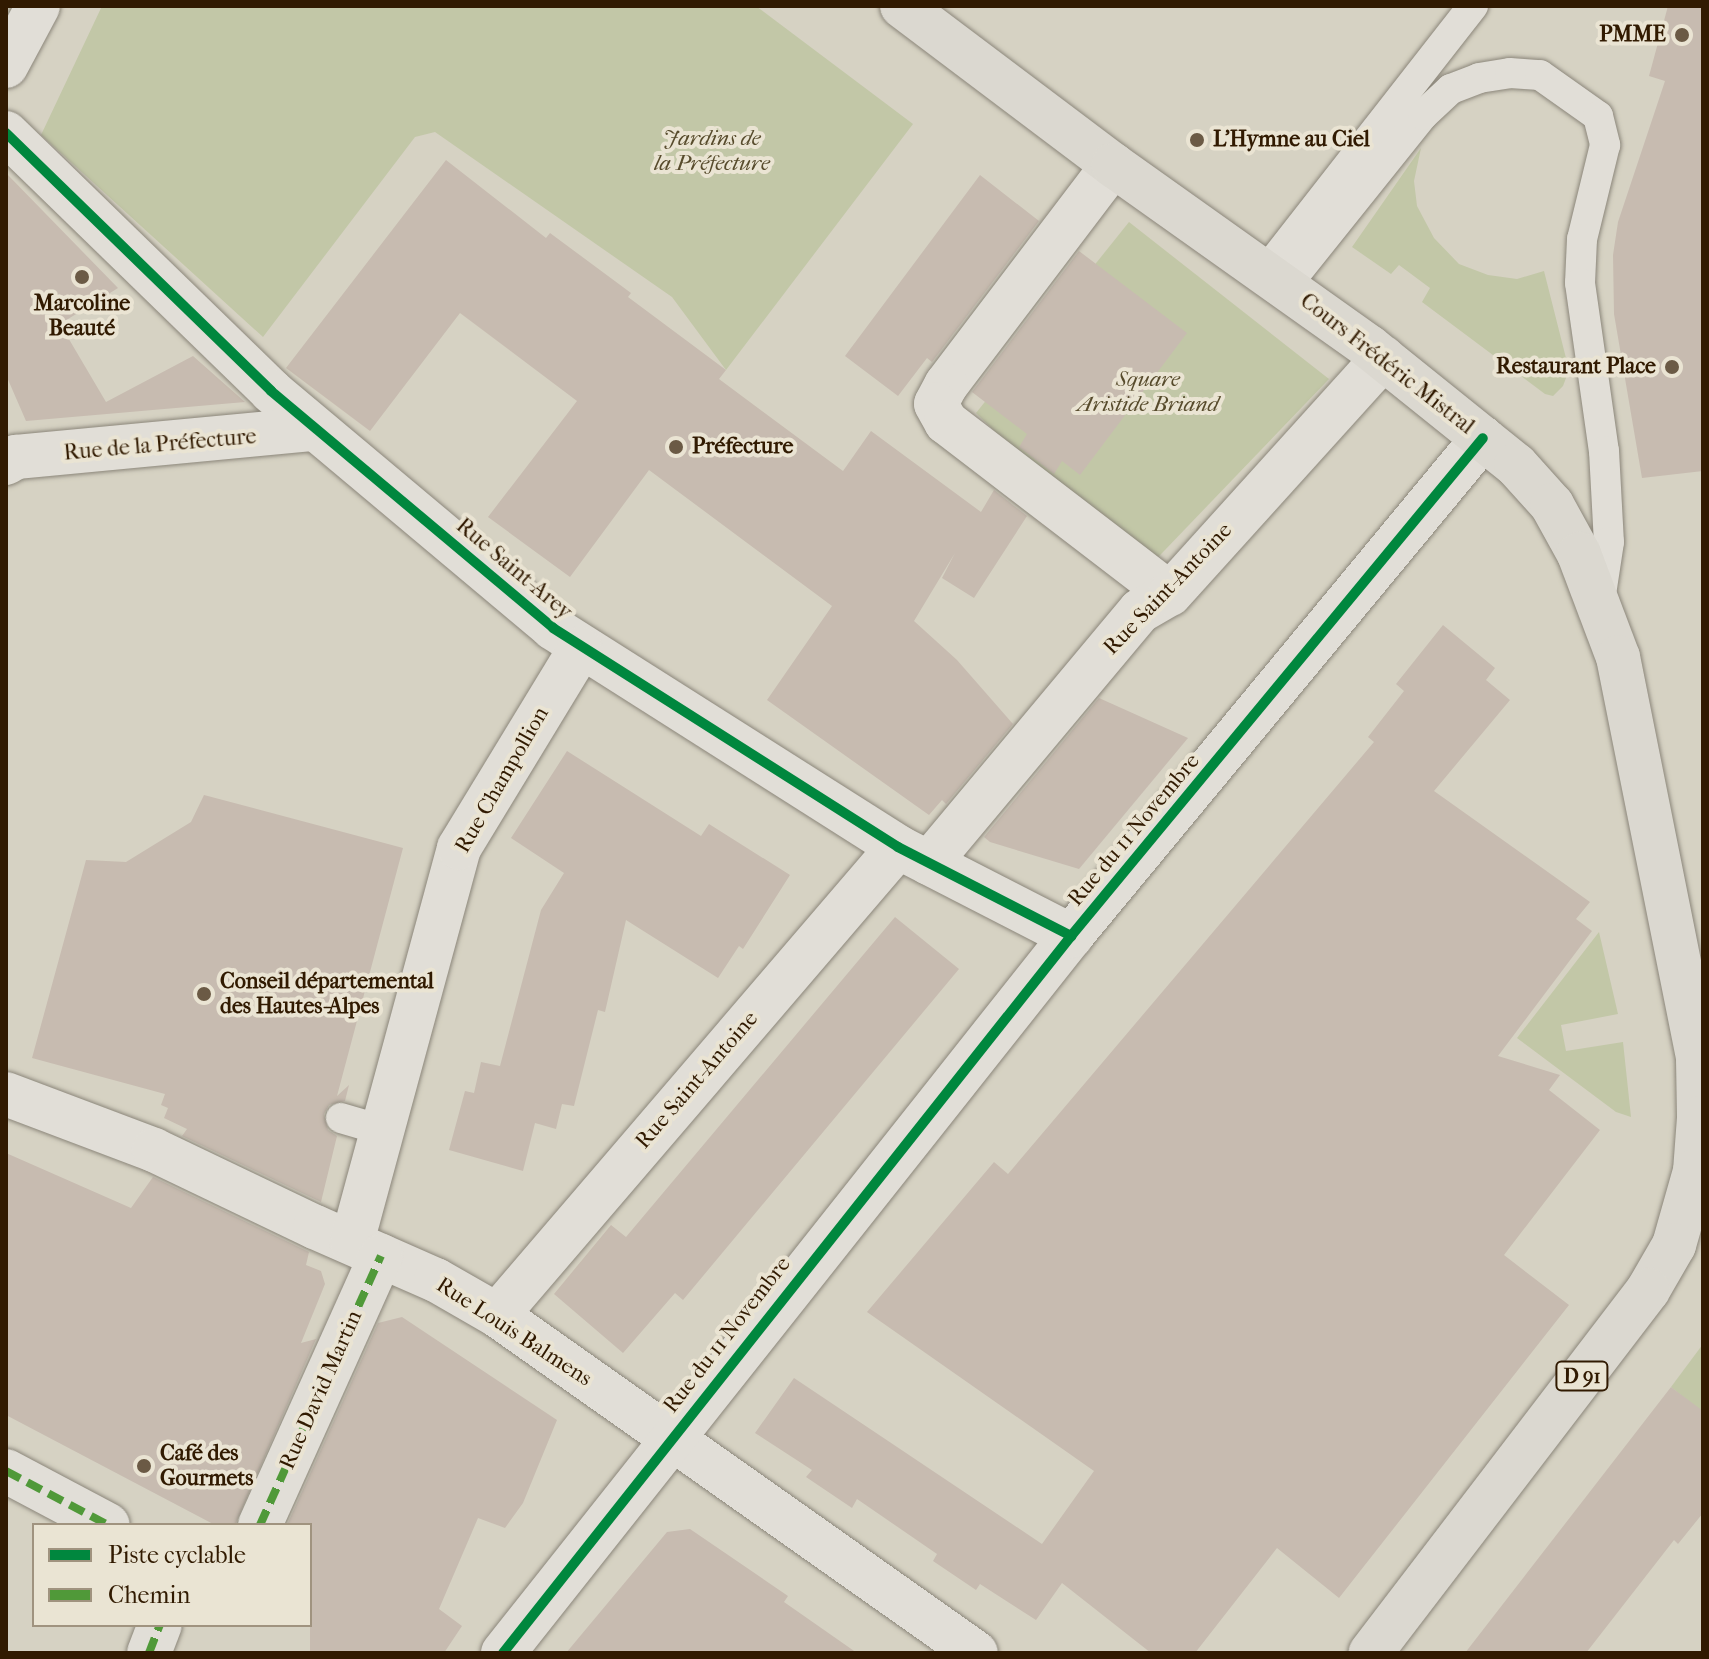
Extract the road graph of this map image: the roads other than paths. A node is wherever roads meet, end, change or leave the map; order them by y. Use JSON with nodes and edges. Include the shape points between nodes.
{"nodes":[{"id":1,"x":38,"y":6,"type":"edge"},
{"id":2,"x":902,"y":6,"type":"edge"},
{"id":3,"x":1473,"y":6,"type":"edge"},
{"id":4,"x":6,"y":66,"type":"edge"},
{"id":5,"x":6,"y":133,"type":"edge"},
{"id":6,"x":1113,"y":165,"type":"junction"},
{"id":7,"x":1275,"y":279,"type":"junction"},
{"id":8,"x":1383,"y":358,"type":"junction"},
{"id":9,"x":314,"y":429,"type":"junction"},
{"id":10,"x":1483,"y":438,"type":"junction"},
{"id":11,"x":11,"y":460,"type":"edge"},
{"id":12,"x":1170,"y":594,"type":"junction"},
{"id":13,"x":1599,"y":603,"type":"junction"},
{"id":14,"x":580,"y":649,"type":"junction"},
{"id":15,"x":914,"y":855,"type":"junction"},
{"id":16,"x":1071,"y":936,"type":"junction"},
{"id":17,"x":1700,"y":1060,"type":"edge"},
{"id":18,"x":6,"y":1094,"type":"edge"},
{"id":19,"x":1688,"y":1234,"type":"edge"},
{"id":20,"x":366,"y":1249,"type":"junction"},
{"id":21,"x":497,"y":1315,"type":"junction"},
{"id":22,"x":670,"y":1439,"type":"junction"},
{"id":23,"x":6,"y":1471,"type":"edge"},
{"id":24,"x":104,"y":1523,"type":"edge"},
{"id":25,"x":261,"y":1523,"type":"edge"},
{"id":26,"x":159,"y":1627,"type":"edge"},
{"id":27,"x":149,"y":1653,"type":"edge"},
{"id":28,"x":503,"y":1653,"type":"edge"},
{"id":29,"x":976,"y":1653,"type":"edge"},
{"id":30,"x":1370,"y":1653,"type":"edge"}],
"edges":[{"from":1,"to":4,"type":"street"},
{"from":2,"to":6,"type":"main road","name":"Cours Frédéric Mistral","number":"D 91"},
{"from":3,"to":7,"type":"lane"},
{"from":5,"to":9,"type":"street","name":"Rue Saint-Arey"},
{"from":6,"to":7,"type":"main road","name":"Cours Frédéric Mistral","number":"D 91"},
{"from":6,"to":12,"type":"street","via":[[936,404],[946,422]]},
{"from":7,"to":8,"type":"main road","name":"Cours Frédéric Mistral","number":"D 91"},
{"from":7,"to":13,"type":"lane","via":[[1451,89],[1510,73],[1540,75],[1598,116],[1605,145],[1582,239],[1580,283],[1604,451],[1609,542]]},
{"from":8,"to":10,"type":"main road","name":"Cours Frédéric Mistral","number":"D 91"},
{"from":8,"to":12,"type":"street","name":"Rue Saint-Antoine"},
{"from":9,"to":11,"type":"street","name":"Rue de la Préfecture"},
{"from":9,"to":14,"type":"street","name":"Rue Saint-Arey"},
{"from":10,"to":13,"type":"main road","name":"Cours Frédéric Mistral","number":"D 91","via":[[1552,505]]},
{"from":10,"to":16,"type":"street","name":"Rue du 11 Novembre"},
{"from":12,"to":15,"type":"street","name":"Rue Saint-Antoine","via":[[1140,611]]},
{"from":13,"to":17,"type":"main road","name":"Cours Frédéric Mistral","number":"D 91","via":[[1618,657]]},
{"from":14,"to":15,"type":"street","name":"Rue Saint-Arey"},
{"from":14,"to":20,"type":"street","name":"Rue Champollion","via":[[459,848],[362,1124]]},
{"from":15,"to":16,"type":"street","name":"Rue Saint-Arey"},
{"from":15,"to":21,"type":"street","name":"Rue Saint-Antoine"},
{"from":16,"to":22,"type":"street","name":"Rue du 11 Novembre"},
{"from":17,"to":19,"type":"main road","number":"D 91"},
{"from":18,"to":20,"type":"street","name":"Rue Louis Balmens","via":[[154,1150]]},
{"from":19,"to":30,"type":"main road","number":"D 91"},
{"from":20,"to":21,"type":"street","name":"Rue Louis Balmens"},
{"from":20,"to":25,"type":"street","name":"Rue David Martin"},
{"from":21,"to":22,"type":"street","name":"Rue Louis Balmens"},
{"from":22,"to":28,"type":"street","name":"Rue du 11 Novembre"},
{"from":22,"to":29,"type":"street","name":"Rue Louis Balmens"},
{"from":23,"to":24,"type":"street"},
{"from":26,"to":27,"type":"street"}]}
